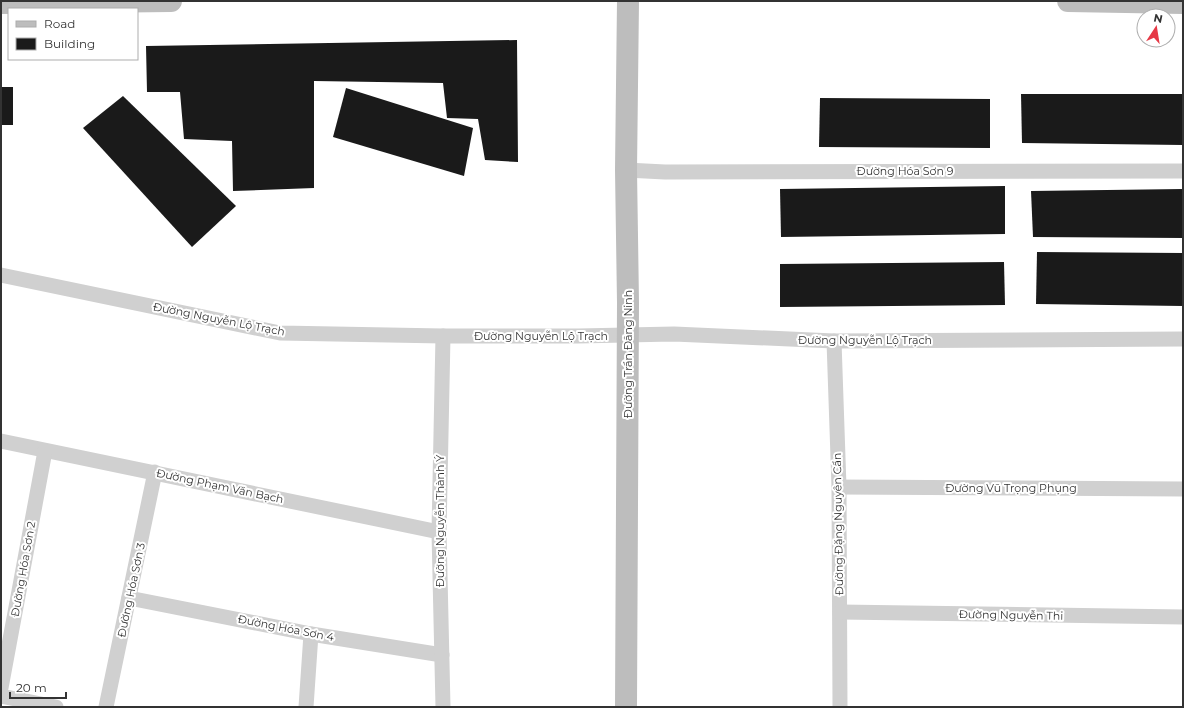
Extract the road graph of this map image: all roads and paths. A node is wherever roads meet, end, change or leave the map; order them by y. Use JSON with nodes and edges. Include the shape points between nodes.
{"nodes":[{"id":1,"x":171,"y":1,"type":"edge"},
{"id":2,"x":628,"y":1,"type":"edge"},
{"id":3,"x":1068,"y":1,"type":"edge"},
{"id":4,"x":1,"y":2,"type":"edge"},
{"id":5,"x":1183,"y":3,"type":"edge"},
{"id":6,"x":626,"y":170,"type":"junction"},
{"id":7,"x":1183,"y":171,"type":"edge"},
{"id":8,"x":1,"y":275,"type":"edge"},
{"id":9,"x":627,"y":335,"type":"junction"},
{"id":10,"x":443,"y":336,"type":"junction"},
{"id":11,"x":1183,"y":339,"type":"edge"},
{"id":12,"x":834,"y":341,"type":"junction"},
{"id":13,"x":1,"y":442,"type":"edge"},
{"id":14,"x":45,"y":451,"type":"junction"},
{"id":15,"x":155,"y":472,"type":"junction"},
{"id":16,"x":839,"y":487,"type":"junction"},
{"id":17,"x":1183,"y":489,"type":"edge"},
{"id":18,"x":439,"y":532,"type":"junction"},
{"id":19,"x":130,"y":598,"type":"junction"},
{"id":20,"x":840,"y":612,"type":"junction"},
{"id":21,"x":1183,"y":617,"type":"edge"},
{"id":22,"x":311,"y":634,"type":"junction"},
{"id":23,"x":442,"y":655,"type":"junction"},
{"id":24,"x":1,"y":688,"type":"edge"},
{"id":25,"x":1,"y":696,"type":"edge"},
{"id":26,"x":56,"y":707,"type":"edge"},
{"id":27,"x":106,"y":707,"type":"edge"},
{"id":28,"x":306,"y":707,"type":"edge"},
{"id":29,"x":443,"y":707,"type":"edge"},
{"id":30,"x":626,"y":707,"type":"edge"},
{"id":31,"x":840,"y":707,"type":"edge"}],
"edges":[{"from":1,"to":4,"type":"street"},
{"from":2,"to":6,"type":"street","name":"Đường Trần Đăng Ninh"},
{"from":3,"to":5,"type":"street"},
{"from":6,"to":7,"type":"street","name":"Đường Hóa Sơn 9"},
{"from":6,"to":9,"type":"street","name":"Đường Trần Đăng Ninh"},
{"from":8,"to":10,"type":"street","name":"Đường Nguyễn Lộ Trạch","via":[[280,332]]},
{"from":9,"to":10,"type":"street","name":"Đường Nguyễn Lộ Trạch"},
{"from":9,"to":12,"type":"street","name":"Đường Nguyễn Lộ Trạch","via":[[674,334]]},
{"from":9,"to":30,"type":"street","name":"Đường Trần Đăng Ninh"},
{"from":10,"to":18,"type":"street","name":"Đường Nguyễn Thành Ý"},
{"from":11,"to":12,"type":"street","name":"Đường Nguyễn Lộ Trạch"},
{"from":12,"to":16,"type":"street","name":"Đường Đặng Nguyên Cẩn"},
{"from":13,"to":14,"type":"street","name":"Đường Phạm Văn Bạch"},
{"from":14,"to":15,"type":"street","name":"Đường Phạm Văn Bạch"},
{"from":14,"to":24,"type":"street","name":"Đường Hóa Sơn 2"},
{"from":15,"to":18,"type":"street","name":"Đường Phạm Văn Bạch"},
{"from":15,"to":19,"type":"street","name":"Đường Hóa Sơn 3"},
{"from":16,"to":17,"type":"street","name":"Đường Vũ Trọng Phụng"},
{"from":16,"to":20,"type":"street","name":"Đường Đặng Nguyên Cẩn"},
{"from":18,"to":23,"type":"street","name":"Đường Nguyễn Thành Ý"},
{"from":19,"to":22,"type":"street","name":"Đường Hóa Sơn 4"},
{"from":19,"to":27,"type":"street","name":"Đường Hóa Sơn 3"},
{"from":20,"to":21,"type":"street","name":"Đường Nguyễn Thi"},
{"from":20,"to":31,"type":"street","name":"Đường Đặng Nguyên Cẩn"},
{"from":22,"to":23,"type":"street","name":"Đường Hóa Sơn 4"},
{"from":22,"to":28,"type":"street"},
{"from":23,"to":29,"type":"street","name":"Đường Nguyễn Thành Ý"},
{"from":25,"to":26,"type":"street"}]}
